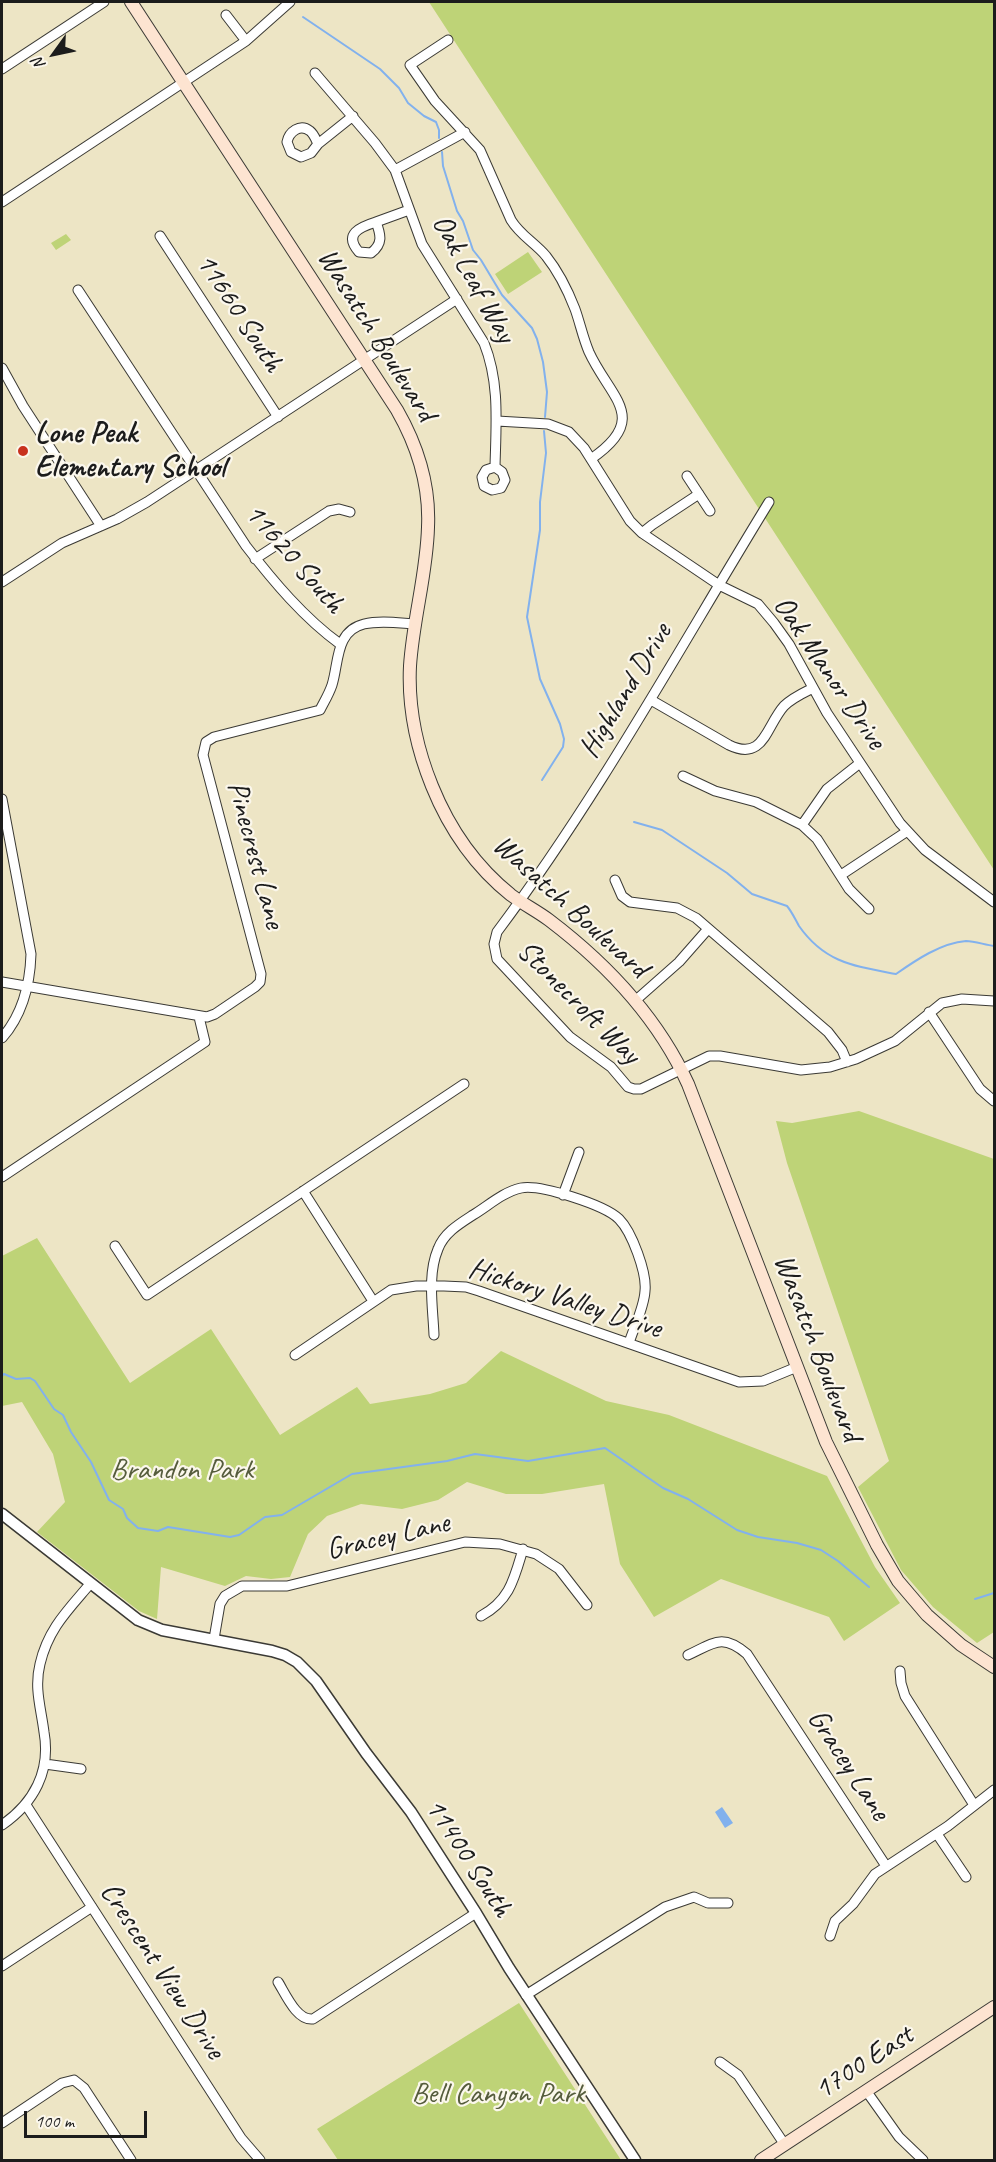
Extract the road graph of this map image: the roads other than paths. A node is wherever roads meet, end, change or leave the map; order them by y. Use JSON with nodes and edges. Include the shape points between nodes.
{"nodes":[{"id":1,"x":104,"y":2,"type":"edge"},
{"id":2,"x":131,"y":2,"type":"edge"},
{"id":3,"x":290,"y":2,"type":"edge"},
{"id":4,"x":226,"y":15,"type":"dead end"},
{"id":5,"x":448,"y":40,"type":"dead end"},
{"id":6,"x":246,"y":41,"type":"junction"},
{"id":7,"x":2,"y":69,"type":"edge"},
{"id":8,"x":315,"y":73,"type":"dead end"},
{"id":9,"x":183,"y":82,"type":"junction"},
{"id":10,"x":352,"y":116,"type":"junction"},
{"id":11,"x":465,"y":132,"type":"junction"},
{"id":12,"x":318,"y":144,"type":"dead end"},
{"id":13,"x":394,"y":170,"type":"junction"},
{"id":14,"x":2,"y":202,"type":"edge"},
{"id":15,"x":409,"y":210,"type":"junction"},
{"id":16,"x":376,"y":222,"type":"dead end"},
{"id":17,"x":160,"y":236,"type":"dead end"},
{"id":18,"x":78,"y":290,"type":"dead end"},
{"id":19,"x":457,"y":299,"type":"junction"},
{"id":20,"x":365,"y":360,"type":"junction"},
{"id":21,"x":2,"y":368,"type":"edge"},
{"id":22,"x":278,"y":417,"type":"junction"},
{"id":23,"x":496,"y":421,"type":"junction"},
{"id":24,"x":591,"y":459,"type":"junction"},
{"id":25,"x":495,"y":467,"type":"dead end"},
{"id":26,"x":196,"y":470,"type":"junction"},
{"id":27,"x":687,"y":476,"type":"dead end"},
{"id":28,"x":699,"y":494,"type":"junction"},
{"id":29,"x":769,"y":502,"type":"dead end"},
{"id":30,"x":350,"y":512,"type":"dead end"},
{"id":31,"x":710,"y":512,"type":"dead end"},
{"id":32,"x":101,"y":526,"type":"junction"},
{"id":33,"x":642,"y":533,"type":"junction"},
{"id":34,"x":255,"y":559,"type":"junction"},
{"id":35,"x":2,"y":582,"type":"edge"},
{"id":36,"x":718,"y":585,"type":"junction"},
{"id":37,"x":415,"y":624,"type":"junction"},
{"id":38,"x":340,"y":644,"type":"junction"},
{"id":39,"x":813,"y":688,"type":"junction"},
{"id":40,"x":651,"y":700,"type":"junction"},
{"id":41,"x":860,"y":763,"type":"junction"},
{"id":42,"x":683,"y":776,"type":"dead end"},
{"id":43,"x":2,"y":799,"type":"edge"},
{"id":44,"x":802,"y":825,"type":"junction"},
{"id":45,"x":906,"y":832,"type":"junction"},
{"id":46,"x":841,"y":875,"type":"junction"},
{"id":47,"x":615,"y":880,"type":"dead end"},
{"id":48,"x":520,"y":902,"type":"junction"},
{"id":49,"x":994,"y":902,"type":"edge"},
{"id":50,"x":869,"y":909,"type":"dead end"},
{"id":51,"x":708,"y":929,"type":"junction"},
{"id":52,"x":2,"y":982,"type":"edge"},
{"id":53,"x":28,"y":987,"type":"junction"},
{"id":54,"x":636,"y":1000,"type":"junction"},
{"id":55,"x":994,"y":1001,"type":"edge"},
{"id":56,"x":929,"y":1012,"type":"junction"},
{"id":57,"x":199,"y":1017,"type":"junction"},
{"id":58,"x":2,"y":1038,"type":"edge"},
{"id":59,"x":847,"y":1062,"type":"junction"},
{"id":60,"x":681,"y":1068,"type":"junction"},
{"id":61,"x":464,"y":1084,"type":"dead end"},
{"id":62,"x":994,"y":1101,"type":"edge"},
{"id":63,"x":579,"y":1152,"type":"dead end"},
{"id":64,"x":2,"y":1177,"type":"edge"},
{"id":65,"x":303,"y":1191,"type":"junction"},
{"id":66,"x":564,"y":1195,"type":"junction"},
{"id":67,"x":115,"y":1246,"type":"dead end"},
{"id":68,"x":433,"y":1286,"type":"junction"},
{"id":69,"x":373,"y":1301,"type":"junction"},
{"id":70,"x":434,"y":1335,"type":"dead end"},
{"id":71,"x":628,"y":1343,"type":"junction"},
{"id":72,"x":295,"y":1355,"type":"dead end"},
{"id":73,"x":797,"y":1367,"type":"junction"},
{"id":74,"x":2,"y":1514,"type":"edge"},
{"id":75,"x":523,"y":1549,"type":"junction"},
{"id":76,"x":90,"y":1584,"type":"junction"},
{"id":77,"x":587,"y":1605,"type":"dead end"},
{"id":78,"x":481,"y":1616,"type":"dead end"},
{"id":79,"x":214,"y":1640,"type":"junction"},
{"id":80,"x":688,"y":1655,"type":"dead end"},
{"id":81,"x":994,"y":1666,"type":"edge"},
{"id":82,"x":900,"y":1671,"type":"dead end"},
{"id":83,"x":45,"y":1764,"type":"junction"},
{"id":84,"x":81,"y":1769,"type":"dead end"},
{"id":85,"x":994,"y":1790,"type":"edge"},
{"id":86,"x":26,"y":1805,"type":"junction"},
{"id":87,"x":974,"y":1805,"type":"junction"},
{"id":88,"x":2,"y":1825,"type":"edge"},
{"id":89,"x":937,"y":1834,"type":"junction"},
{"id":90,"x":886,"y":1866,"type":"junction"},
{"id":91,"x":966,"y":1877,"type":"dead end"},
{"id":92,"x":728,"y":1903,"type":"dead end"},
{"id":93,"x":92,"y":1907,"type":"junction"},
{"id":94,"x":476,"y":1913,"type":"junction"},
{"id":95,"x":831,"y":1936,"type":"dead end"},
{"id":96,"x":2,"y":1966,"type":"edge"},
{"id":97,"x":278,"y":1982,"type":"dead end"},
{"id":98,"x":526,"y":1995,"type":"junction"},
{"id":99,"x":994,"y":2007,"type":"edge"},
{"id":100,"x":720,"y":2062,"type":"dead end"},
{"id":101,"x":867,"y":2092,"type":"junction"},
{"id":102,"x":2,"y":2123,"type":"edge"},
{"id":103,"x":784,"y":2145,"type":"junction"},
{"id":104,"x":131,"y":2160,"type":"edge"},
{"id":105,"x":260,"y":2160,"type":"edge"},
{"id":106,"x":634,"y":2160,"type":"edge"},
{"id":107,"x":761,"y":2160,"type":"edge"},
{"id":108,"x":922,"y":2160,"type":"edge"}],
"edges":[{"from":1,"to":7,"type":"street"},
{"from":2,"to":9,"type":"main road","name":"Wasatch Boulevard"},
{"from":3,"to":6,"type":"street"},
{"from":4,"to":6,"type":"street"},
{"from":5,"to":11,"type":"street","via":[[410,65],[435,101]]},
{"from":6,"to":9,"type":"street"},
{"from":8,"to":10,"type":"street","name":"Oak Leaf Way"},
{"from":9,"to":14,"type":"street"},
{"from":9,"to":20,"type":"main road","name":"Wasatch Boulevard"},
{"from":10,"to":12,"type":"street"},
{"from":10,"to":13,"type":"street","name":"Oak Leaf Way"},
{"from":11,"to":13,"type":"street"},
{"from":11,"to":24,"type":"street","via":[[485,159],[516,228],[546,256],[559,277],[589,352],[621,407],[619,433]]},
{"from":13,"to":15,"type":"street","name":"Oak Leaf Way"},
{"from":15,"to":16,"type":"street"},
{"from":15,"to":19,"type":"street","name":"Oak Leaf Way","via":[[422,244]]},
{"from":17,"to":22,"type":"street","name":"11660 South"},
{"from":18,"to":26,"type":"street","name":"11620 South"},
{"from":19,"to":20,"type":"street"},
{"from":19,"to":23,"type":"street","name":"Oak Leaf Way","via":[[491,360]]},
{"from":20,"to":22,"type":"street"},
{"from":20,"to":37,"type":"main road","name":"Wasatch Boulevard","via":[[405,423],[425,482],[428,527]]},
{"from":21,"to":32,"type":"street"},
{"from":22,"to":26,"type":"street"},
{"from":23,"to":24,"type":"street","name":"Oak Manor Drive","via":[[559,426],[577,440]]},
{"from":23,"to":25,"type":"street","name":"Oak Leaf Way"},
{"from":24,"to":33,"type":"street","name":"Oak Manor Drive","via":[[630,521]]},
{"from":26,"to":32,"type":"street","via":[[140,507]]},
{"from":26,"to":34,"type":"street","name":"11620 South"},
{"from":27,"to":28,"type":"street"},
{"from":28,"to":31,"type":"street"},
{"from":28,"to":33,"type":"street"},
{"from":29,"to":36,"type":"street","name":"Highland Drive"},
{"from":30,"to":34,"type":"street","via":[[329,511]]},
{"from":32,"to":35,"type":"street","via":[[62,543]]},
{"from":33,"to":36,"type":"street","name":"Oak Manor Drive"},
{"from":34,"to":38,"type":"street","name":"11620 South"},
{"from":36,"to":39,"type":"street","name":"Oak Manor Drive","via":[[758,604],[789,644]]},
{"from":36,"to":40,"type":"street","name":"Highland Drive"},
{"from":37,"to":38,"type":"street","via":[[362,624]]},
{"from":37,"to":48,"type":"main road","name":"Wasatch Boulevard","via":[[411,688],[417,738],[429,778],[461,841],[486,872]]},
{"from":38,"to":57,"type":"street","name":"Pinecrest Lane","via":[[332,685],[320,710],[206,742],[203,755],[261,974],[260,982],[215,1014]]},
{"from":39,"to":40,"type":"street","via":[[786,704],[761,742],[743,750]]},
{"from":39,"to":41,"type":"street","name":"Oak Manor Drive"},
{"from":40,"to":48,"type":"street","name":"Highland Drive"},
{"from":41,"to":44,"type":"street","via":[[827,789]]},
{"from":41,"to":45,"type":"street","name":"Oak Manor Drive"},
{"from":42,"to":44,"type":"street","via":[[716,792],[756,802]]},
{"from":43,"to":53,"type":"street","via":[[31,954]]},
{"from":44,"to":46,"type":"street","via":[[817,839]]},
{"from":45,"to":46,"type":"street"},
{"from":45,"to":49,"type":"street","name":"Oak Manor Drive"},
{"from":46,"to":50,"type":"street"},
{"from":47,"to":51,"type":"street","via":[[622,897],[630,902],[677,908]]},
{"from":48,"to":54,"type":"main road","name":"Wasatch Boulevard","via":[[568,936]]},
{"from":48,"to":60,"type":"street","name":"Stonecroft Way","via":[[494,939],[495,955],[503,968],[570,1036],[611,1067],[628,1087],[641,1089]]},
{"from":51,"to":54,"type":"street","via":[[679,962]]},
{"from":51,"to":59,"type":"street","via":[[828,1032]]},
{"from":52,"to":53,"type":"street"},
{"from":53,"to":57,"type":"street"},
{"from":53,"to":58,"type":"street","via":[[16,1018]]},
{"from":54,"to":60,"type":"main road","name":"Wasatch Boulevard"},
{"from":55,"to":56,"type":"street","via":[[957,999]]},
{"from":56,"to":59,"type":"street","via":[[896,1041]]},
{"from":56,"to":62,"type":"street","via":[[980,1089]]},
{"from":57,"to":64,"type":"street","via":[[205,1042]]},
{"from":59,"to":60,"type":"street","via":[[801,1070],[714,1055]]},
{"from":60,"to":73,"type":"main road","name":"Wasatch Boulevard"},
{"from":61,"to":65,"type":"street"},
{"from":63,"to":66,"type":"street"},
{"from":65,"to":67,"type":"street","via":[[147,1295]]},
{"from":65,"to":69,"type":"street"},
{"from":66,"to":68,"type":"street","via":[[542,1188],[521,1188],[454,1228],[438,1247]]},
{"from":66,"to":71,"type":"street","via":[[610,1213],[619,1219],[631,1238],[645,1292]]},
{"from":68,"to":69,"type":"street","name":"Hickory Valley Drive","via":[[402,1287]]},
{"from":68,"to":70,"type":"street"},
{"from":68,"to":71,"type":"street","name":"Hickory Valley Drive","via":[[479,1290]]},
{"from":69,"to":72,"type":"street","name":"Hickory Valley Drive"},
{"from":71,"to":73,"type":"street","name":"Hickory Valley Drive","via":[[739,1382],[763,1381]]},
{"from":73,"to":81,"type":"main road","name":"Wasatch Boulevard","via":[[836,1464],[891,1570],[915,1603],[939,1626]]},
{"from":74,"to":76,"type":"street","name":"11400 South"},
{"from":75,"to":77,"type":"street","name":"Gracey Lane","via":[[559,1569]]},
{"from":75,"to":78,"type":"street","via":[[503,1601]]},
{"from":75,"to":79,"type":"street","name":"Gracey Lane","via":[[465,1542],[280,1587],[242,1586],[225,1596],[220,1604]]},
{"from":76,"to":79,"type":"street","name":"11400 South","via":[[150,1626]]},
{"from":76,"to":83,"type":"street","via":[[53,1628],[44,1647],[37,1689]]},
{"from":79,"to":94,"type":"street","name":"11400 South","via":[[285,1655],[308,1671],[411,1812]]},
{"from":80,"to":90,"type":"street","name":"Gracey Lane","via":[[720,1642],[735,1644],[747,1654]]},
{"from":82,"to":87,"type":"street","via":[[905,1696]]},
{"from":83,"to":84,"type":"street"},
{"from":83,"to":86,"type":"street"},
{"from":85,"to":87,"type":"street"},
{"from":86,"to":88,"type":"street"},
{"from":86,"to":93,"type":"street","name":"Crescent View Drive"},
{"from":87,"to":89,"type":"street"},
{"from":89,"to":90,"type":"street"},
{"from":89,"to":91,"type":"street"},
{"from":90,"to":95,"type":"street","via":[[835,1921]]},
{"from":92,"to":98,"type":"street","via":[[694,1898],[665,1907]]},
{"from":93,"to":96,"type":"street"},
{"from":93,"to":105,"type":"street","name":"Crescent View Drive","via":[[241,2138]]},
{"from":94,"to":97,"type":"street","via":[[313,2019],[300,2016]]},
{"from":94,"to":98,"type":"street","name":"11400 South"},
{"from":98,"to":106,"type":"street","name":"11400 South"},
{"from":99,"to":101,"type":"main road","name":"1700 East"},
{"from":100,"to":103,"type":"street","via":[[738,2075]]},
{"from":101,"to":103,"type":"main road","name":"1700 East"},
{"from":101,"to":108,"type":"street","via":[[899,2137]]},
{"from":102,"to":104,"type":"street","via":[[62,2083],[74,2080],[84,2088]]},
{"from":103,"to":107,"type":"main road","name":"1700 East"}]}
